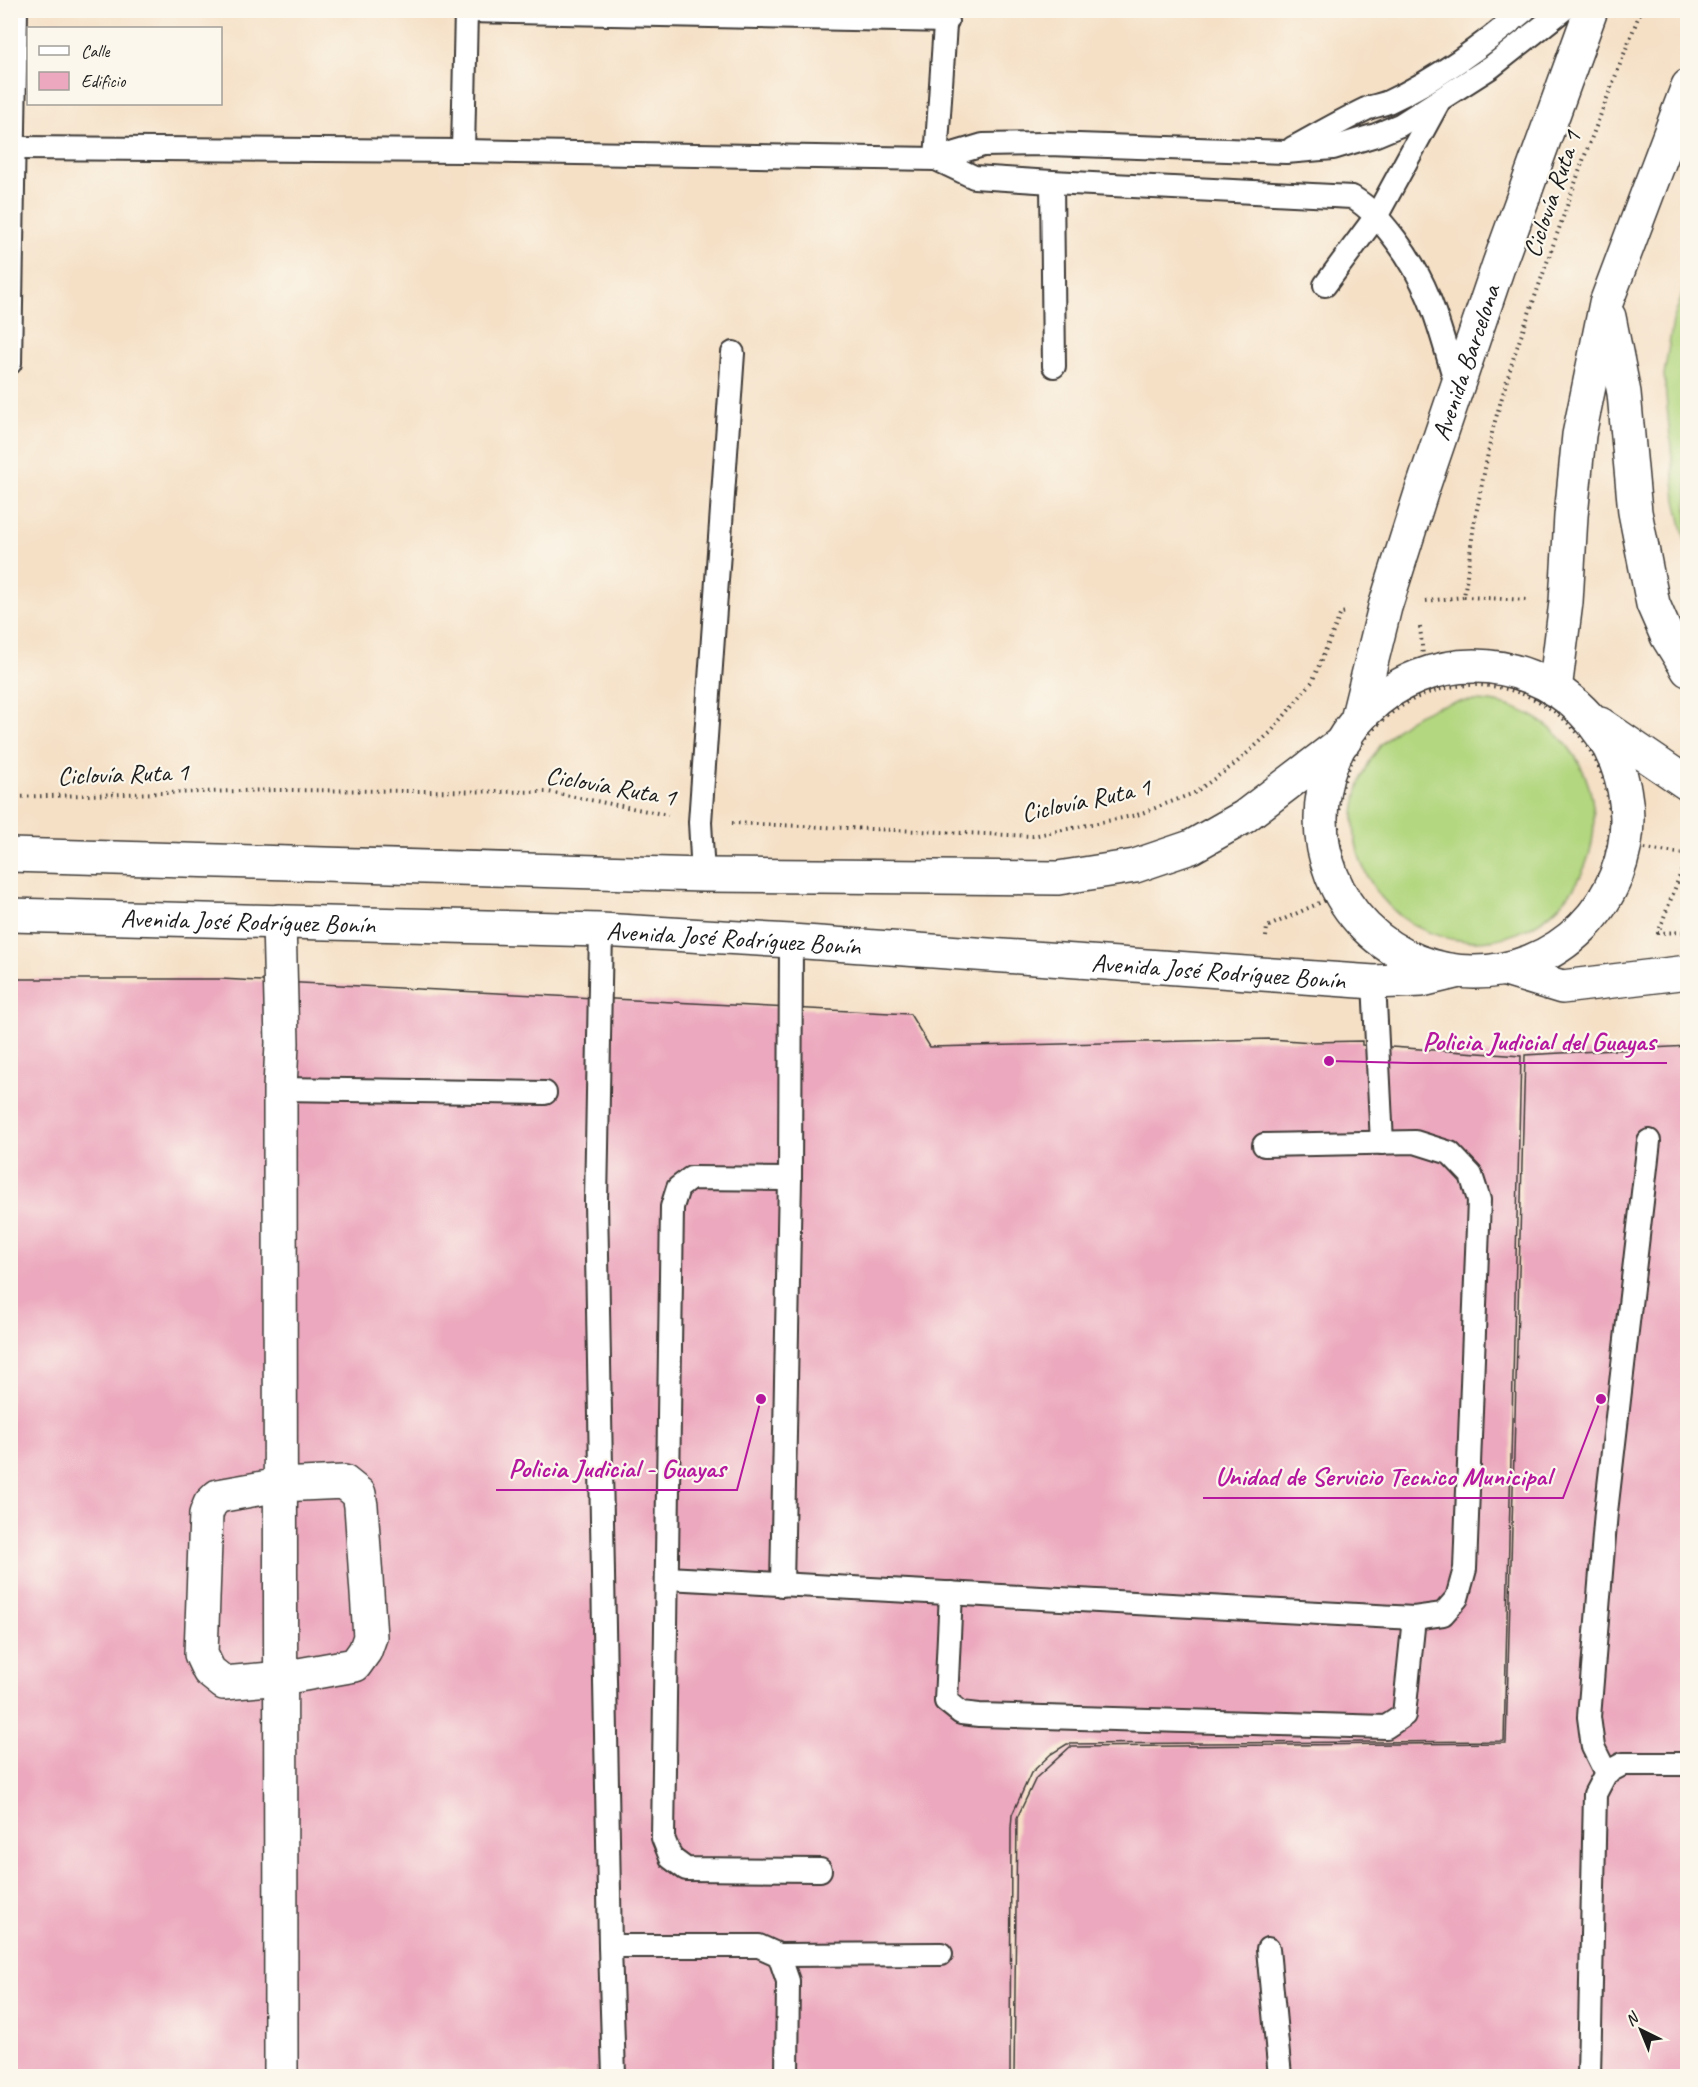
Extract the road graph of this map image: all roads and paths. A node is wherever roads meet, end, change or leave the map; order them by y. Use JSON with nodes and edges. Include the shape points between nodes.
{"nodes":[{"id":1,"x":16,"y":10,"type":"edge"},
{"id":2,"x":1525,"y":10,"type":"edge"},
{"id":3,"x":1563,"y":10,"type":"edge"},
{"id":4,"x":1591,"y":10,"type":"edge"},
{"id":5,"x":1641,"y":10,"type":"edge"},
{"id":6,"x":466,"y":11,"type":"edge"},
{"id":7,"x":946,"y":16,"type":"edge"},
{"id":8,"x":1688,"y":86,"type":"edge"},
{"id":9,"x":1438,"y":101,"type":"junction"},
{"id":10,"x":15,"y":148,"type":"junction"},
{"id":11,"x":463,"y":151,"type":"junction"},
{"id":12,"x":1286,"y":152,"type":"junction"},
{"id":13,"x":936,"y":159,"type":"junction"},
{"id":14,"x":1052,"y":182,"type":"junction"},
{"id":15,"x":1377,"y":215,"type":"junction"},
{"id":16,"x":1325,"y":285,"type":"dead end"},
{"id":17,"x":1606,"y":303,"type":"junction"},
{"id":18,"x":733,"y":353,"type":"dead end"},
{"id":19,"x":10,"y":363,"type":"edge"},
{"id":20,"x":1054,"y":366,"type":"dead end"},
{"id":21,"x":1458,"y":387,"type":"junction"},
{"id":22,"x":1385,"y":607,"type":"junction"},
{"id":23,"x":1420,"y":626,"type":"dead end"},
{"id":24,"x":1688,"y":670,"type":"edge"},
{"id":25,"x":1427,"y":683,"type":"junction"},
{"id":26,"x":1555,"y":690,"type":"junction"},
{"id":27,"x":1588,"y":716,"type":"junction"},
{"id":28,"x":1351,"y":730,"type":"junction"},
{"id":29,"x":1688,"y":784,"type":"edge"},
{"id":30,"x":10,"y":797,"type":"edge"},
{"id":31,"x":700,"y":822,"type":"junction"},
{"id":32,"x":1617,"y":846,"type":"junction"},
{"id":33,"x":1687,"y":854,"type":"edge"},
{"id":34,"x":10,"y":855,"type":"edge"},
{"id":35,"x":703,"y":875,"type":"junction"},
{"id":36,"x":1347,"y":890,"type":"junction"},
{"id":37,"x":10,"y":915,"type":"edge"},
{"id":38,"x":279,"y":921,"type":"junction"},
{"id":39,"x":601,"y":930,"type":"junction"},
{"id":40,"x":1688,"y":932,"type":"edge"},
{"id":41,"x":791,"y":941,"type":"junction"},
{"id":42,"x":1506,"y":970,"type":"junction"},
{"id":43,"x":1455,"y":972,"type":"junction"},
{"id":44,"x":1688,"y":972,"type":"edge"},
{"id":45,"x":1265,"y":974,"type":"junction"},
{"id":46,"x":1374,"y":982,"type":"junction"},
{"id":47,"x":280,"y":1089,"type":"junction"},
{"id":48,"x":545,"y":1093,"type":"dead end"},
{"id":49,"x":1649,"y":1141,"type":"dead end"},
{"id":50,"x":1382,"y":1143,"type":"junction"},
{"id":51,"x":1264,"y":1145,"type":"dead end"},
{"id":52,"x":790,"y":1179,"type":"junction"},
{"id":53,"x":280,"y":1485,"type":"junction"},
{"id":54,"x":667,"y":1578,"type":"junction"},
{"id":55,"x":782,"y":1585,"type":"junction"},
{"id":56,"x":951,"y":1593,"type":"junction"},
{"id":57,"x":1414,"y":1618,"type":"junction"},
{"id":58,"x":282,"y":1678,"type":"junction"},
{"id":59,"x":1688,"y":1764,"type":"edge"},
{"id":60,"x":1606,"y":1773,"type":"junction"},
{"id":61,"x":820,"y":1870,"type":"dead end"},
{"id":62,"x":610,"y":1946,"type":"junction"},
{"id":63,"x":1268,"y":1949,"type":"dead end"},
{"id":64,"x":941,"y":1954,"type":"dead end"},
{"id":65,"x":779,"y":1955,"type":"junction"},
{"id":66,"x":281,"y":2076,"type":"edge"},
{"id":67,"x":615,"y":2076,"type":"edge"},
{"id":68,"x":787,"y":2076,"type":"edge"},
{"id":69,"x":1280,"y":2076,"type":"edge"},
{"id":70,"x":1589,"y":2076,"type":"edge"}],
"edges":[{"from":1,"to":10,"type":"lane"},
{"from":2,"to":12,"type":"lane","via":[[1476,50],[1387,102],[1368,108]]},
{"from":3,"to":9,"type":"lane","via":[[1491,67]]},
{"from":4,"to":21,"type":"main road","name":"Avenida Barcelona"},
{"from":5,"to":22,"type":"path","name":"Ciclovía Ruta 1","via":[[1514,356],[1493,428],[1464,597]]},
{"from":6,"to":7,"type":"lane"},
{"from":6,"to":11,"type":"lane"},
{"from":7,"to":13,"type":"lane"},
{"from":8,"to":17,"type":"main road"},
{"from":9,"to":12,"type":"lane","via":[[1376,135],[1333,148]]},
{"from":9,"to":15,"type":"lane"},
{"from":10,"to":11,"type":"lane"},
{"from":10,"to":19,"type":"lane"},
{"from":11,"to":13,"type":"lane"},
{"from":12,"to":13,"type":"lane","via":[[983,145]]},
{"from":13,"to":14,"type":"lane","via":[[974,177]]},
{"from":14,"to":15,"type":"lane","via":[[1352,197]]},
{"from":14,"to":20,"type":"lane"},
{"from":15,"to":16,"type":"lane"},
{"from":15,"to":21,"type":"lane","via":[[1409,257],[1426,288]]},
{"from":17,"to":24,"type":"main road","via":[[1624,393],[1635,512],[1653,604]]},
{"from":17,"to":26,"type":"main road","via":[[1579,435]]},
{"from":18,"to":31,"type":"lane"},
{"from":21,"to":22,"type":"main road","name":"Avenida Barcelona"},
{"from":22,"to":28,"type":"main road","name":"Avenida Barcelona"},
{"from":22,"to":31,"type":"path","name":"Ciclovía Ruta 1","via":[[1341,613],[1312,682],[1271,732],[1235,764],[1194,794],[1137,815],[1033,836]]},
{"from":23,"to":25,"type":"path"},
{"from":25,"to":26,"type":"main road","via":[[1447,667],[1478,666],[1520,673]]},
{"from":25,"to":28,"type":"main road","via":[[1414,677],[1383,695]]},
{"from":25,"to":32,"type":"path","via":[[1507,688],[1554,709],[1589,746],[1601,769]]},
{"from":25,"to":36,"type":"path","via":[[1366,738],[1342,785],[1339,838]]},
{"from":26,"to":27,"type":"main road"},
{"from":27,"to":29,"type":"main road"},
{"from":27,"to":32,"type":"main road","via":[[1614,755],[1627,800]]},
{"from":28,"to":35,"type":"main road","via":[[1244,817],[1191,848],[1135,866],[1058,878]]},
{"from":28,"to":36,"type":"main road","via":[[1329,776],[1322,816],[1326,856]]},
{"from":30,"to":31,"type":"path","name":"Ciclovía Ruta 1","via":[[278,790],[549,792]]},
{"from":31,"to":35,"type":"lane"},
{"from":32,"to":33,"type":"path"},
{"from":32,"to":36,"type":"path","via":[[1574,913],[1533,944],[1509,953],[1458,957],[1432,951],[1387,927]]},
{"from":32,"to":42,"type":"main road","via":[[1611,890],[1585,927],[1548,954]]},
{"from":33,"to":40,"type":"path","via":[[1658,933]]},
{"from":34,"to":35,"type":"main road"},
{"from":36,"to":43,"type":"main road","via":[[1360,923],[1387,947],[1420,963]]},
{"from":36,"to":45,"type":"path","via":[[1267,927]]},
{"from":37,"to":38,"type":"main road","name":"Avenida José Rodríguez Bonín"},
{"from":38,"to":39,"type":"main road","name":"Avenida José Rodríguez Bonín"},
{"from":38,"to":47,"type":"main road"},
{"from":39,"to":41,"type":"main road","name":"Avenida José Rodríguez Bonín"},
{"from":39,"to":62,"type":"lane","via":[[596,1202]]},
{"from":41,"to":45,"type":"main road","name":"Avenida José Rodríguez Bonín"},
{"from":41,"to":52,"type":"lane"},
{"from":42,"to":43,"type":"main road"},
{"from":42,"to":44,"type":"main road","via":[[1562,987]]},
{"from":43,"to":46,"type":"main road","name":"Avenida José Rodríguez Bonín","via":[[1422,980]]},
{"from":45,"to":46,"type":"main road","name":"Avenida José Rodríguez Bonín"},
{"from":46,"to":50,"type":"lane"},
{"from":47,"to":48,"type":"lane"},
{"from":47,"to":53,"type":"main road"},
{"from":49,"to":60,"type":"lane","via":[[1607,1500],[1589,1717],[1593,1747]]},
{"from":50,"to":51,"type":"lane"},
{"from":50,"to":57,"type":"lane","via":[[1415,1142],[1450,1153],[1471,1175],[1479,1200],[1465,1569],[1457,1598],[1443,1614]]},
{"from":52,"to":54,"type":"lane","via":[[691,1178],[678,1188],[672,1208]]},
{"from":52,"to":55,"type":"lane"},
{"from":53,"to":58,"type":"main road"},
{"from":53,"to":58,"type":"main road","via":[[218,1496],[210,1504],[206,1514],[201,1654],[208,1671],[224,1683]]},
{"from":53,"to":58,"type":"main road","via":[[344,1482],[359,1494],[370,1637],[355,1665]]},
{"from":54,"to":55,"type":"lane"},
{"from":54,"to":61,"type":"lane","via":[[663,1838],[671,1858],[686,1869]]},
{"from":55,"to":56,"type":"lane"},
{"from":56,"to":57,"type":"lane"},
{"from":56,"to":57,"type":"lane","via":[[946,1701],[961,1713],[979,1714],[1386,1727],[1404,1715]]},
{"from":58,"to":66,"type":"main road"},
{"from":59,"to":60,"type":"lane","via":[[1623,1764]]},
{"from":60,"to":70,"type":"lane","via":[[1595,1794]]},
{"from":62,"to":65,"type":"lane","via":[[759,1946]]},
{"from":62,"to":67,"type":"lane"},
{"from":63,"to":69,"type":"lane"},
{"from":64,"to":65,"type":"lane"},
{"from":65,"to":68,"type":"lane","via":[[788,1980]]}]}
